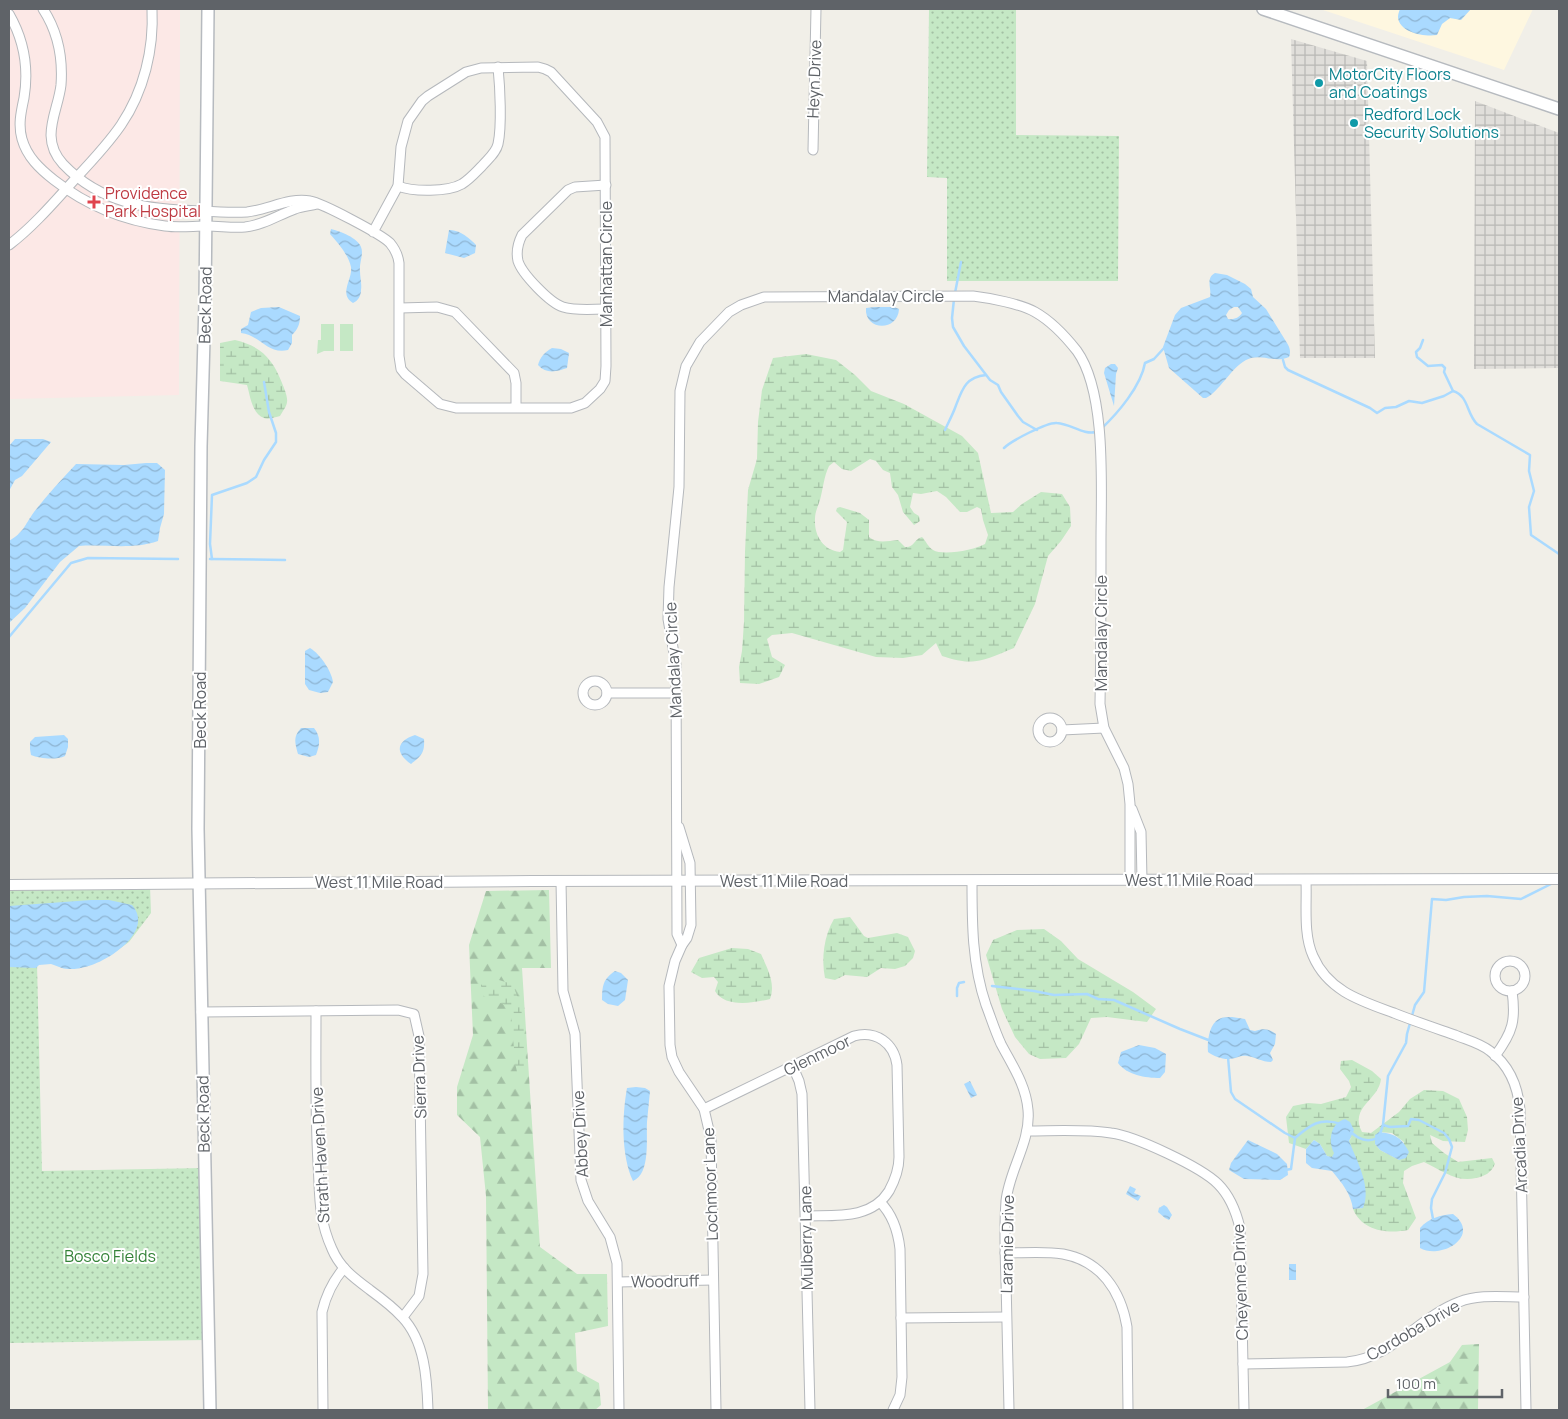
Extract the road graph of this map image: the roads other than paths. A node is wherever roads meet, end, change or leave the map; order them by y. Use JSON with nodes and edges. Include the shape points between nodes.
{"nodes":[{"id":1,"x":44,"y":9,"type":"edge"},
{"id":2,"x":152,"y":9,"type":"edge"},
{"id":3,"x":208,"y":9,"type":"edge"},
{"id":4,"x":816,"y":9,"type":"edge"},
{"id":5,"x":1263,"y":9,"type":"edge"},
{"id":6,"x":9,"y":14,"type":"edge"},
{"id":7,"x":498,"y":67,"type":"junction"},
{"id":8,"x":1559,"y":109,"type":"edge"},
{"id":9,"x":813,"y":150,"type":"dead end"},
{"id":10,"x":77,"y":177,"type":"junction"},
{"id":11,"x":606,"y":185,"type":"junction"},
{"id":12,"x":398,"y":186,"type":"junction"},
{"id":13,"x":66,"y":190,"type":"junction"},
{"id":14,"x":320,"y":204,"type":"junction"},
{"id":15,"x":277,"y":205,"type":"junction"},
{"id":16,"x":253,"y":211,"type":"junction"},
{"id":17,"x":206,"y":212,"type":"junction"},
{"id":18,"x":279,"y":217,"type":"junction"},
{"id":19,"x":254,"y":225,"type":"junction"},
{"id":20,"x":206,"y":226,"type":"junction"},
{"id":21,"x":373,"y":232,"type":"junction"},
{"id":22,"x":9,"y":245,"type":"edge"},
{"id":23,"x":400,"y":308,"type":"junction"},
{"id":24,"x":606,"y":309,"type":"junction"},
{"id":25,"x":516,"y":408,"type":"junction"},
{"id":26,"x":607,"y":693,"type":"dead end"},
{"id":27,"x":676,"y":693,"type":"junction"},
{"id":28,"x":1104,"y":728,"type":"junction"},
{"id":29,"x":1062,"y":730,"type":"dead end"},
{"id":30,"x":1130,"y":804,"type":"junction"},
{"id":31,"x":676,"y":819,"type":"junction"},
{"id":32,"x":1130,"y":880,"type":"junction"},
{"id":33,"x":1142,"y":880,"type":"junction"},
{"id":34,"x":1559,"y":880,"type":"edge"},
{"id":35,"x":561,"y":881,"type":"junction"},
{"id":36,"x":677,"y":881,"type":"junction"},
{"id":37,"x":972,"y":881,"type":"junction"},
{"id":38,"x":1306,"y":881,"type":"junction"},
{"id":39,"x":690,"y":882,"type":"junction"},
{"id":40,"x":198,"y":884,"type":"junction"},
{"id":41,"x":9,"y":885,"type":"edge"},
{"id":42,"x":682,"y":945,"type":"junction"},
{"id":43,"x":1512,"y":991,"type":"dead end"},
{"id":44,"x":316,"y":1011,"type":"junction"},
{"id":45,"x":201,"y":1012,"type":"junction"},
{"id":46,"x":1495,"y":1056,"type":"junction"},
{"id":47,"x":793,"y":1067,"type":"junction"},
{"id":48,"x":704,"y":1109,"type":"junction"},
{"id":49,"x":1027,"y":1131,"type":"junction"},
{"id":50,"x":880,"y":1202,"type":"junction"},
{"id":51,"x":806,"y":1216,"type":"junction"},
{"id":52,"x":1005,"y":1253,"type":"junction"},
{"id":53,"x":344,"y":1268,"type":"junction"},
{"id":54,"x":713,"y":1280,"type":"junction"},
{"id":55,"x":618,"y":1282,"type":"junction"},
{"id":56,"x":1524,"y":1297,"type":"junction"},
{"id":57,"x":403,"y":1317,"type":"junction"},
{"id":58,"x":1006,"y":1317,"type":"junction"},
{"id":59,"x":902,"y":1318,"type":"junction"},
{"id":60,"x":1243,"y":1364,"type":"junction"},
{"id":61,"x":210,"y":1410,"type":"edge"},
{"id":62,"x":323,"y":1410,"type":"edge"},
{"id":63,"x":428,"y":1410,"type":"edge"},
{"id":64,"x":619,"y":1410,"type":"edge"},
{"id":65,"x":716,"y":1410,"type":"edge"},
{"id":66,"x":810,"y":1410,"type":"edge"},
{"id":67,"x":894,"y":1410,"type":"edge"},
{"id":68,"x":1008,"y":1410,"type":"edge"},
{"id":69,"x":1128,"y":1410,"type":"edge"},
{"id":70,"x":1244,"y":1410,"type":"edge"},
{"id":71,"x":1526,"y":1410,"type":"edge"}],
"edges":[{"from":1,"to":10,"type":"street","via":[[58,41],[61,58],[61,87],[51,124],[51,137],[56,155]]},
{"from":2,"to":10,"type":"street","via":[[148,61],[132,107],[121,126]]},
{"from":3,"to":17,"type":"main road","name":"Beck Road"},
{"from":4,"to":9,"type":"street","name":"Heyn Drive"},
{"from":5,"to":8,"type":"main road"},
{"from":6,"to":13,"type":"street","via":[[22,43],[26,65],[20,116],[21,138],[32,160]]},
{"from":7,"to":11,"type":"street","name":"Manhattan Circle","via":[[538,67],[551,72],[597,122],[606,143]]},
{"from":7,"to":12,"type":"street","name":"Manhattan Circle","via":[[466,72],[422,102],[408,122],[402,139]]},
{"from":7,"to":12,"type":"street","via":[[499,131],[498,144],[492,155],[470,178],[452,188],[407,189]]},
{"from":10,"to":13,"type":"street"},
{"from":10,"to":17,"type":"street","via":[[102,193],[135,205]]},
{"from":11,"to":24,"type":"street","name":"Manhattan Circle"},
{"from":11,"to":24,"type":"street","via":[[568,190],[522,235],[518,245],[520,266],[555,304],[573,309]]},
{"from":12,"to":21,"type":"street","name":"Manhattan Circle"},
{"from":13,"to":20,"type":"street","via":[[95,206],[133,220],[165,226]]},
{"from":13,"to":22,"type":"street"},
{"from":14,"to":15,"type":"street","via":[[300,200]]},
{"from":14,"to":18,"type":"street"},
{"from":14,"to":21,"type":"street"},
{"from":15,"to":16,"type":"street"},
{"from":15,"to":18,"type":"street"},
{"from":16,"to":17,"type":"street"},
{"from":16,"to":19,"type":"street"},
{"from":17,"to":20,"type":"main road","name":"Beck Road"},
{"from":18,"to":19,"type":"street"},
{"from":19,"to":20,"type":"street"},
{"from":20,"to":40,"type":"main road","name":"Beck Road"},
{"from":21,"to":23,"type":"street","name":"Manhattan Circle","via":[[389,242],[398,255]]},
{"from":23,"to":25,"type":"street","via":[[437,307],[455,312],[514,373]]},
{"from":23,"to":25,"type":"street","name":"Manhattan Circle","via":[[401,369],[433,399],[456,408]]},
{"from":24,"to":25,"type":"street","name":"Manhattan Circle","via":[[606,374],[600,389],[578,407]]},
{"from":26,"to":27,"type":"street"},
{"from":27,"to":28,"type":"street","name":"Mandalay Circle","via":[[676,665],[668,619],[679,487],[680,391],[686,366],[700,342],[729,312],[764,297],[973,296],[996,299],[1035,312],[1077,352],[1095,397],[1101,455],[1100,704]]},
{"from":27,"to":31,"type":"street","name":"Mandalay Circle"},
{"from":28,"to":29,"type":"street"},
{"from":28,"to":30,"type":"street","name":"Mandalay Circle","via":[[1124,768]]},
{"from":30,"to":32,"type":"street","name":"Mandalay Circle"},
{"from":30,"to":33,"type":"street","via":[[1141,832]]},
{"from":31,"to":36,"type":"street","name":"Mandalay Circle"},
{"from":31,"to":39,"type":"street","name":"Lochmoor Lane","via":[[690,856]]},
{"from":32,"to":33,"type":"street","name":"West 11 Mile Road"},
{"from":32,"to":37,"type":"street","name":"West 11 Mile Road"},
{"from":33,"to":38,"type":"street","name":"West 11 Mile Road"},
{"from":34,"to":38,"type":"street","name":"West 11 Mile Road"},
{"from":35,"to":36,"type":"street","name":"West 11 Mile Road"},
{"from":35,"to":40,"type":"street","name":"West 11 Mile Road"},
{"from":35,"to":55,"type":"street","name":"Abbey Drive","via":[[563,991],[574,1024],[576,1044],[581,1180],[588,1202],[612,1242]]},
{"from":36,"to":39,"type":"street","name":"West 11 Mile Road"},
{"from":36,"to":42,"type":"street","name":"Mandalay Circle","via":[[677,934]]},
{"from":37,"to":39,"type":"street","name":"West 11 Mile Road"},
{"from":37,"to":49,"type":"street","name":"Laramie Drive","via":[[972,930],[978,975],[1001,1042],[1025,1093]]},
{"from":38,"to":46,"type":"street","name":"Arcadia Drive","via":[[1310,948],[1332,984],[1361,1002],[1476,1043]]},
{"from":39,"to":42,"type":"street","name":"Lochmoor Lane","via":[[690,928]]},
{"from":40,"to":41,"type":"street","name":"West 11 Mile Road"},
{"from":40,"to":45,"type":"main road","name":"Beck Road"},
{"from":42,"to":48,"type":"street","name":"Lochmoor Lane","via":[[669,986],[671,1051],[678,1072]]},
{"from":43,"to":46,"type":"street","via":[[1513,1024]]},
{"from":44,"to":45,"type":"street","name":"Sierra Drive"},
{"from":44,"to":53,"type":"street","name":"Strath Haven Drive","via":[[319,1201],[323,1227]]},
{"from":44,"to":57,"type":"street","name":"Sierra Drive","via":[[398,1010],[414,1014],[417,1022],[423,1274],[419,1296]]},
{"from":45,"to":61,"type":"main road","name":"Beck Road"},
{"from":46,"to":56,"type":"street","name":"Arcadia Drive","via":[[1512,1078],[1519,1099]]},
{"from":47,"to":48,"type":"street","name":"Glenmoor"},
{"from":47,"to":50,"type":"street","name":"Glenmoor","via":[[862,1034],[876,1036],[891,1046],[897,1065],[899,1163],[894,1181]]},
{"from":47,"to":51,"type":"street","name":"Mulberry Lane","via":[[802,1094]]},
{"from":48,"to":54,"type":"street","name":"Lochmoor Lane","via":[[711,1139]]},
{"from":49,"to":52,"type":"street","name":"Laramie Drive","via":[[1008,1188]]},
{"from":49,"to":60,"type":"street","name":"Cheyenne Drive","via":[[1103,1132],[1127,1136],[1200,1171],[1222,1188],[1232,1203],[1240,1228]]},
{"from":50,"to":51,"type":"street","via":[[853,1214]]},
{"from":50,"to":59,"type":"street","via":[[891,1215],[898,1234]]},
{"from":51,"to":66,"type":"street","name":"Mulberry Lane"},
{"from":52,"to":58,"type":"street","name":"Laramie Drive"},
{"from":52,"to":69,"type":"street","via":[[1068,1255],[1092,1266],[1108,1280],[1121,1304],[1127,1327]]},
{"from":53,"to":57,"type":"street","name":"Strath Haven Drive","via":[[352,1278]]},
{"from":53,"to":62,"type":"street","via":[[332,1282],[322,1312]]},
{"from":54,"to":55,"type":"street","name":"Woodruff"},
{"from":54,"to":65,"type":"street","name":"Lochmoor Lane"},
{"from":55,"to":64,"type":"street","name":"Abbey Drive"},
{"from":56,"to":60,"type":"street","name":"Cordoba Drive","via":[[1458,1302],[1387,1348],[1364,1359]]},
{"from":56,"to":71,"type":"street","name":"Arcadia Drive"},
{"from":57,"to":63,"type":"street","name":"Strath Haven Drive","via":[[422,1356]]},
{"from":58,"to":59,"type":"street"},
{"from":58,"to":68,"type":"street","name":"Laramie Drive"},
{"from":59,"to":67,"type":"street","via":[[902,1377]]},
{"from":60,"to":70,"type":"street","name":"Cheyenne Drive"}]}
